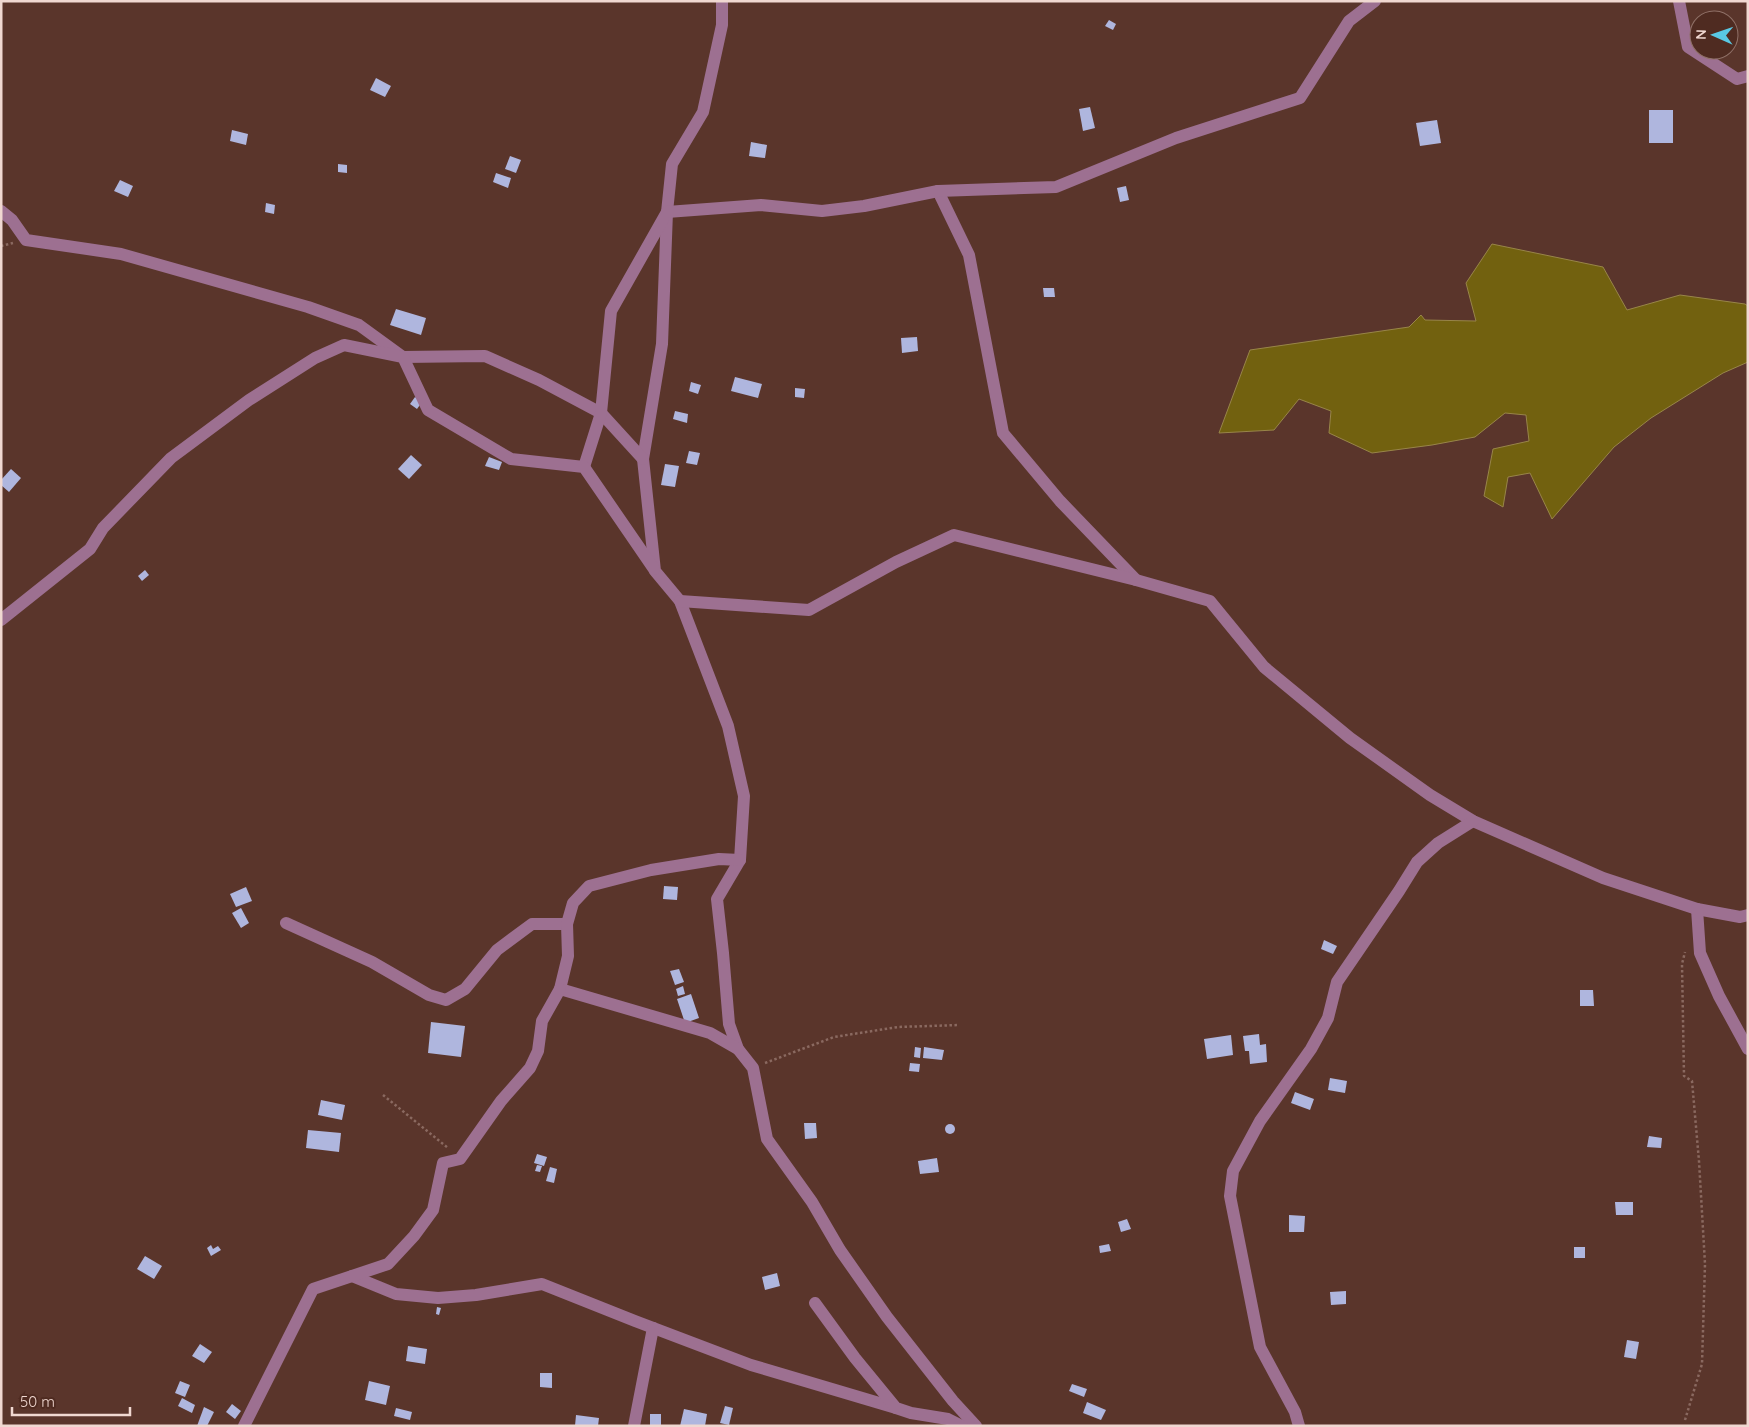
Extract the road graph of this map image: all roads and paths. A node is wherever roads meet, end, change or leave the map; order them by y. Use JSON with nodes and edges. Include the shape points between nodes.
{"nodes":[{"id":1,"x":722,"y":1,"type":"edge"},
{"id":2,"x":1375,"y":1,"type":"edge"},
{"id":3,"x":1679,"y":1,"type":"edge"},
{"id":4,"x":1748,"y":76,"type":"edge"},
{"id":5,"x":938,"y":191,"type":"junction"},
{"id":6,"x":1,"y":211,"type":"edge"},
{"id":7,"x":667,"y":212,"type":"junction"},
{"id":8,"x":403,"y":356,"type":"junction"},
{"id":9,"x":601,"y":413,"type":"junction"},
{"id":10,"x":643,"y":459,"type":"junction"},
{"id":11,"x":584,"y":467,"type":"junction"},
{"id":12,"x":655,"y":571,"type":"junction"},
{"id":13,"x":1136,"y":580,"type":"junction"},
{"id":14,"x":680,"y":601,"type":"junction"},
{"id":15,"x":1,"y":620,"type":"edge"},
{"id":16,"x":1473,"y":821,"type":"junction"},
{"id":17,"x":740,"y":860,"type":"junction"},
{"id":18,"x":1697,"y":910,"type":"junction"},
{"id":19,"x":1748,"y":915,"type":"edge"},
{"id":20,"x":286,"y":923,"type":"dead end"},
{"id":21,"x":567,"y":924,"type":"junction"},
{"id":22,"x":1687,"y":946,"type":"dead end"},
{"id":23,"x":560,"y":989,"type":"junction"},
{"id":24,"x":960,"y":1025,"type":"dead end"},
{"id":25,"x":738,"y":1049,"type":"junction"},
{"id":26,"x":1748,"y":1049,"type":"edge"},
{"id":27,"x":752,"y":1068,"type":"junction"},
{"id":28,"x":383,"y":1095,"type":"dead end"},
{"id":29,"x":460,"y":1159,"type":"junction"},
{"id":30,"x":352,"y":1276,"type":"junction"},
{"id":31,"x":815,"y":1303,"type":"dead end"},
{"id":32,"x":653,"y":1328,"type":"junction"},
{"id":33,"x":896,"y":1408,"type":"junction"},
{"id":34,"x":1685,"y":1420,"type":"dead end"},
{"id":35,"x":244,"y":1426,"type":"edge"},
{"id":36,"x":634,"y":1426,"type":"edge"},
{"id":37,"x":962,"y":1426,"type":"edge"},
{"id":38,"x":976,"y":1426,"type":"edge"},
{"id":39,"x":1299,"y":1426,"type":"edge"}],
"edges":[{"from":1,"to":7,"type":"street","via":[[722,25],[703,112],[672,164]]},
{"from":2,"to":5,"type":"street","via":[[1349,21],[1300,98],[1176,138],[1056,187]]},
{"from":3,"to":4,"type":"street","via":[[1688,47],[1737,79]]},
{"from":5,"to":7,"type":"street","via":[[864,206],[822,210],[761,205]]},
{"from":5,"to":13,"type":"street","via":[[969,255],[1004,433],[1060,501]]},
{"from":6,"to":8,"type":"street","via":[[26,240],[121,254],[308,307],[359,325]]},
{"from":7,"to":9,"type":"street","via":[[611,311]]},
{"from":7,"to":10,"type":"street","via":[[662,344]]},
{"from":8,"to":9,"type":"street","via":[[485,356],[540,380]]},
{"from":8,"to":11,"type":"street","via":[[428,410],[511,459]]},
{"from":8,"to":15,"type":"street","via":[[344,345],[315,358],[249,400],[171,458],[104,528],[90,549]]},
{"from":9,"to":10,"type":"street"},
{"from":9,"to":11,"type":"street"},
{"from":10,"to":12,"type":"street"},
{"from":11,"to":12,"type":"street"},
{"from":12,"to":14,"type":"street"},
{"from":13,"to":14,"type":"street","via":[[954,535],[896,562],[809,610]]},
{"from":13,"to":16,"type":"street","via":[[1210,601],[1264,668],[1350,738],[1430,795]]},
{"from":14,"to":17,"type":"street","via":[[730,735],[744,796]]},
{"from":16,"to":18,"type":"street","via":[[1603,878]]},
{"from":16,"to":39,"type":"street","via":[[1438,843],[1417,862],[1337,982],[1328,1018],[1311,1049],[1260,1121],[1233,1171],[1230,1196],[1260,1347],[1296,1412]]},
{"from":17,"to":21,"type":"street","via":[[719,858],[651,870],[589,886],[573,903]]},
{"from":17,"to":25,"type":"street","via":[[717,899],[729,1024]]},
{"from":18,"to":19,"type":"street","via":[[1740,917]]},
{"from":18,"to":26,"type":"street","via":[[1700,953]]},
{"from":20,"to":21,"type":"street","via":[[372,962],[429,995],[446,1000],[465,989],[497,950],[532,924]]},
{"from":21,"to":23,"type":"street","via":[[568,956]]},
{"from":22,"to":34,"type":"path","via":[[1682,964],[1684,1076],[1692,1081],[1705,1264],[1702,1364]]},
{"from":23,"to":25,"type":"street","via":[[710,1033]]},
{"from":23,"to":29,"type":"street","via":[[542,1021],[538,1051],[530,1068],[501,1101]]},
{"from":24,"to":27,"type":"path","via":[[898,1027],[834,1037]]},
{"from":25,"to":27,"type":"street"},
{"from":27,"to":38,"type":"street","via":[[767,1138],[886,1317],[952,1401]]},
{"from":28,"to":29,"type":"path"},
{"from":29,"to":30,"type":"street","via":[[443,1163],[432,1210],[414,1236],[388,1264]]},
{"from":30,"to":32,"type":"street","via":[[396,1294],[438,1298],[542,1284]]},
{"from":30,"to":35,"type":"street","via":[[313,1289]]},
{"from":31,"to":33,"type":"street"},
{"from":32,"to":33,"type":"street","via":[[751,1365]]},
{"from":32,"to":36,"type":"street"},
{"from":33,"to":37,"type":"street","via":[[948,1419]]}]}
